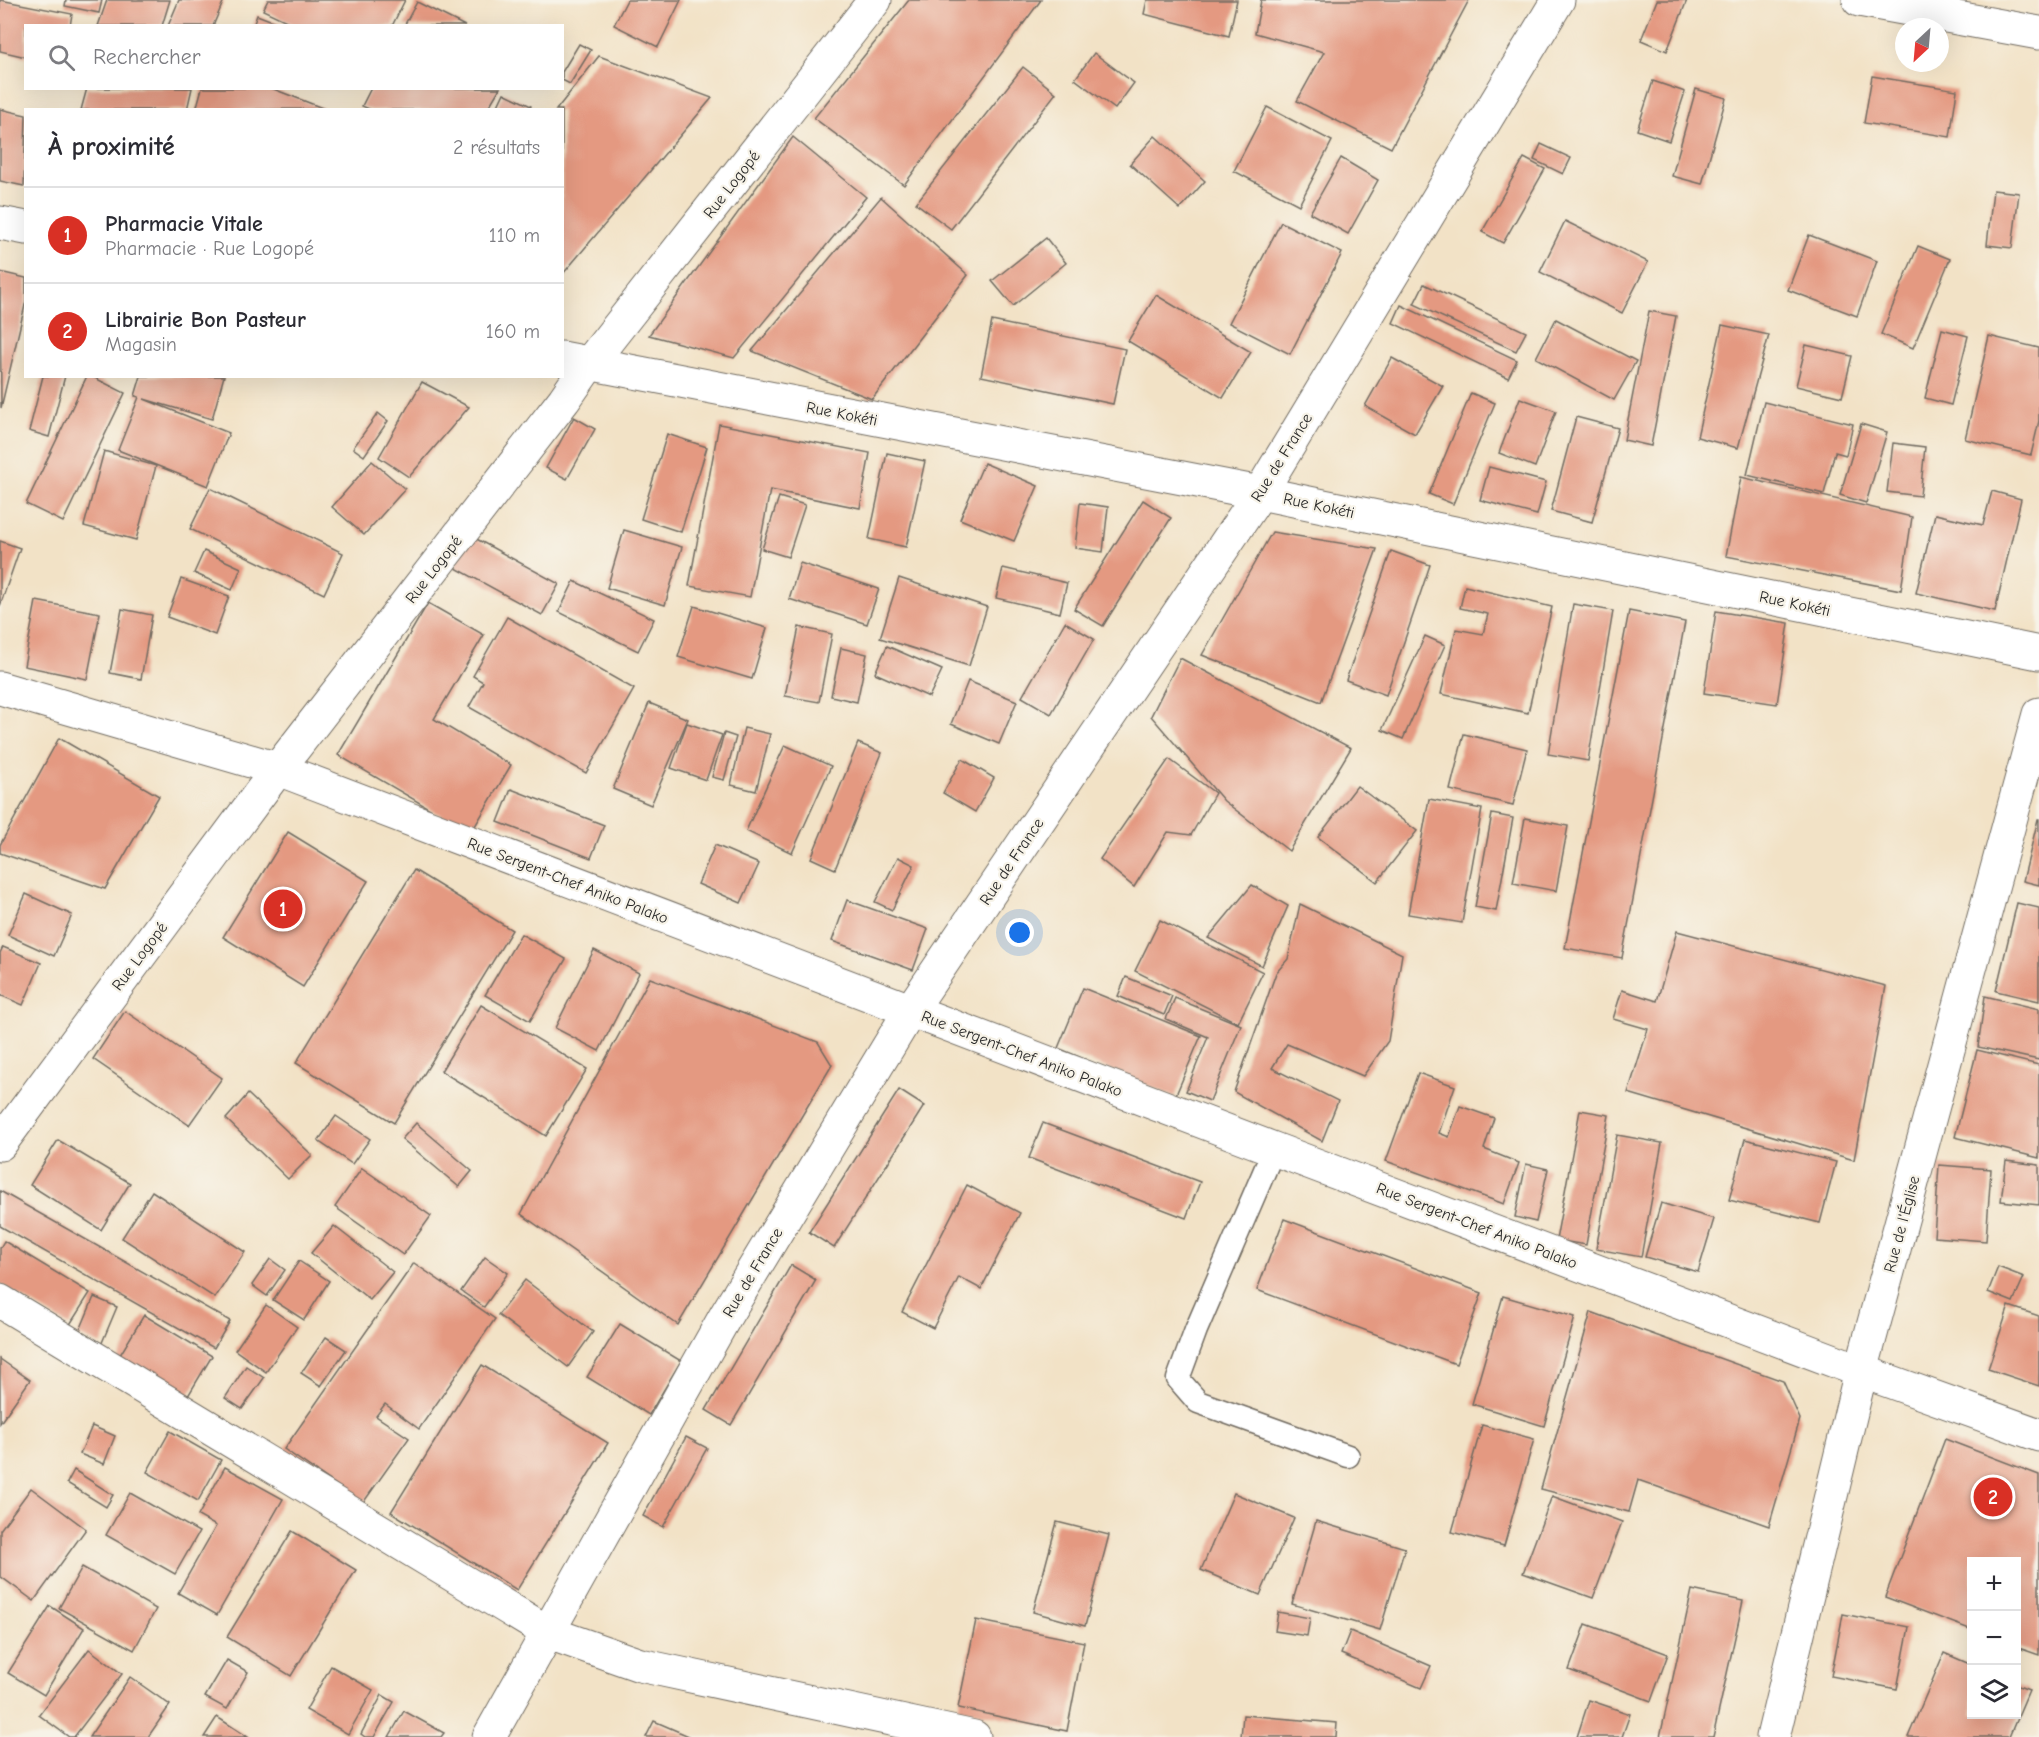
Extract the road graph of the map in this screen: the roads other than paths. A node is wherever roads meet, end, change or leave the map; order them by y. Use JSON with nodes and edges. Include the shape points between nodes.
{"nodes":[{"id":1,"x":875,"y":0,"type":"edge"},
{"id":2,"x":1558,"y":0,"type":"edge"},
{"id":3,"x":1859,"y":0,"type":"edge"},
{"id":4,"x":2039,"y":33,"type":"edge"},
{"id":5,"x":0,"y":223,"type":"edge"},
{"id":6,"x":24,"y":228,"type":"edge"},
{"id":7,"x":576,"y":361,"type":"edge"},
{"id":8,"x":1260,"y":493,"type":"junction"},
{"id":9,"x":2039,"y":653,"type":"edge"},
{"id":10,"x":0,"y":688,"type":"edge"},
{"id":11,"x":2039,"y":714,"type":"edge"},
{"id":12,"x":278,"y":769,"type":"junction"},
{"id":13,"x":910,"y":1011,"type":"junction"},
{"id":14,"x":0,"y":1144,"type":"edge"},
{"id":15,"x":1274,"y":1149,"type":"junction"},
{"id":16,"x":0,"y":1301,"type":"edge"},
{"id":17,"x":1861,"y":1371,"type":"junction"},
{"id":18,"x":2039,"y":1436,"type":"edge"},
{"id":19,"x":1348,"y":1456,"type":"dead end"},
{"id":20,"x":549,"y":1633,"type":"junction"},
{"id":21,"x":489,"y":1737,"type":"edge"},
{"id":22,"x":974,"y":1737,"type":"edge"},
{"id":23,"x":1773,"y":1737,"type":"edge"}],
"edges":[{"from":1,"to":7,"type":"street","name":"Rue Logopé"},
{"from":2,"to":8,"type":"street","name":"Rue de France"},
{"from":3,"to":4,"type":"street"},
{"from":5,"to":6,"type":"street"},
{"from":7,"to":8,"type":"street","name":"Rue Kokéti"},
{"from":7,"to":12,"type":"street","name":"Rue Logopé","via":[[564,400]]},
{"from":8,"to":9,"type":"street","name":"Rue Kokéti"},
{"from":8,"to":13,"type":"street","name":"Rue de France"},
{"from":10,"to":12,"type":"street","name":"Rue Sergent-Chef Aniko Palako"},
{"from":11,"to":17,"type":"street","name":"Rue de l'Église"},
{"from":12,"to":13,"type":"street","name":"Rue Sergent-Chef Aniko Palako"},
{"from":12,"to":14,"type":"street","name":"Rue Logopé"},
{"from":13,"to":15,"type":"street","name":"Rue Sergent-Chef Aniko Palako"},
{"from":13,"to":20,"type":"street","name":"Rue de France","via":[[726,1315]]},
{"from":15,"to":17,"type":"street","name":"Rue Sergent-Chef Aniko Palako"},
{"from":15,"to":19,"type":"lane","via":[[1178,1379],[1198,1402]]},
{"from":16,"to":20,"type":"street"},
{"from":17,"to":18,"type":"street","name":"Rue Sergent-Chef Aniko Palako"},
{"from":17,"to":23,"type":"street","name":"Rue de l'Église"},
{"from":20,"to":21,"type":"street","name":"Rue de France"},
{"from":20,"to":22,"type":"street","via":[[640,1665]]}]}
